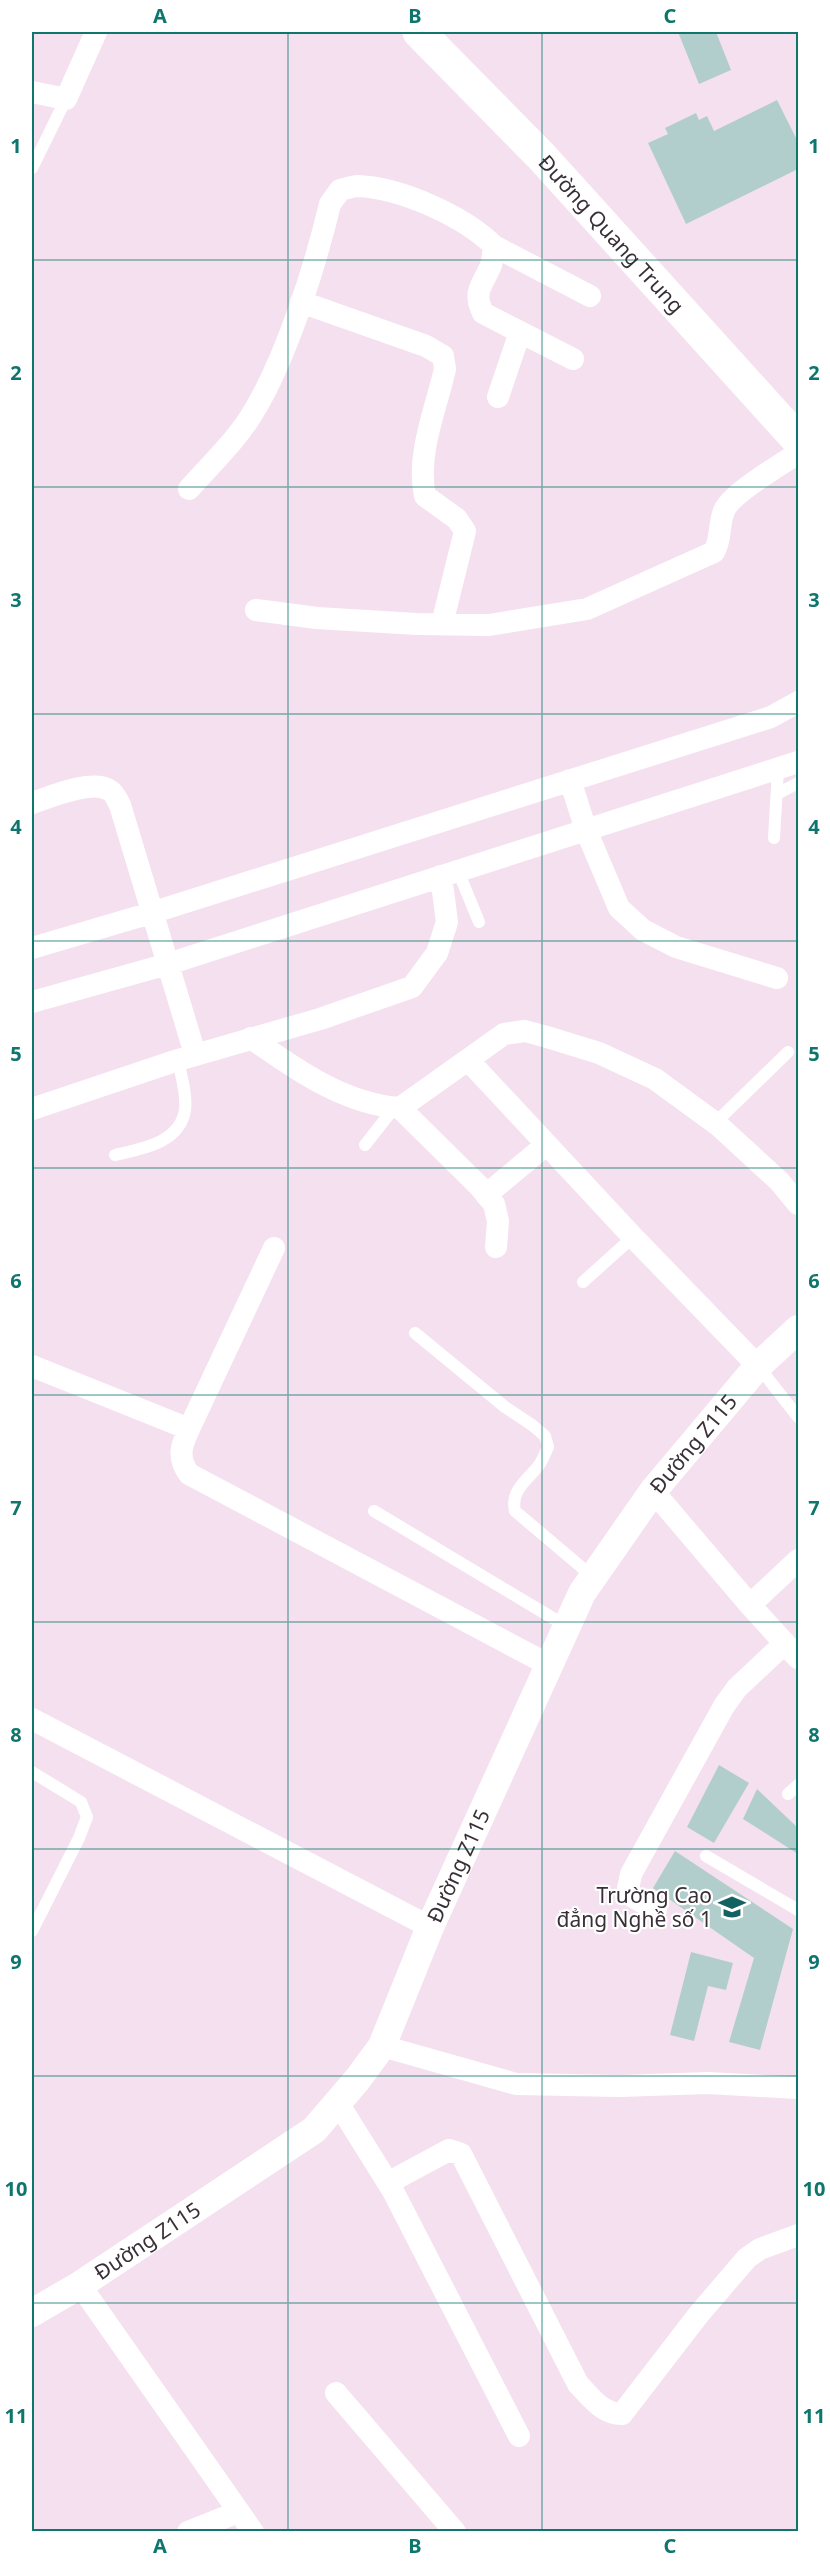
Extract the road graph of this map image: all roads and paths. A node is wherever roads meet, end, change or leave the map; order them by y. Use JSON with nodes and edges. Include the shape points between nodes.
{"nodes":[{"id":1,"x":96,"y":32,"type":"edge"},
{"id":2,"x":419,"y":32,"type":"edge"},
{"id":3,"x":32,"y":92,"type":"edge"},
{"id":4,"x":66,"y":99,"type":"junction"},
{"id":5,"x":32,"y":168,"type":"edge"},
{"id":6,"x":494,"y":246,"type":"junction"},
{"id":7,"x":591,"y":296,"type":"dead end"},
{"id":8,"x":301,"y":302,"type":"junction"},
{"id":9,"x":520,"y":332,"type":"junction"},
{"id":10,"x":573,"y":358,"type":"dead end"},
{"id":11,"x":498,"y":397,"type":"dead end"},
{"id":12,"x":798,"y":440,"type":"edge"},
{"id":13,"x":798,"y":453,"type":"edge"},
{"id":14,"x":189,"y":489,"type":"dead end"},
{"id":15,"x":255,"y":610,"type":"dead end"},
{"id":16,"x":442,"y":624,"type":"junction"},
{"id":17,"x":798,"y":702,"type":"edge"},
{"id":18,"x":788,"y":765,"type":"edge"},
{"id":19,"x":570,"y":780,"type":"junction"},
{"id":20,"x":798,"y":783,"type":"edge"},
{"id":21,"x":777,"y":794,"type":"junction"},
{"id":22,"x":32,"y":803,"type":"edge"},
{"id":23,"x":586,"y":830,"type":"junction"},
{"id":24,"x":774,"y":837,"type":"dead end"},
{"id":25,"x":450,"y":874,"type":"junction"},
{"id":26,"x":151,"y":913,"type":"junction"},
{"id":27,"x":479,"y":922,"type":"dead end"},
{"id":28,"x":32,"y":948,"type":"edge"},
{"id":29,"x":168,"y":964,"type":"junction"},
{"id":30,"x":777,"y":978,"type":"dead end"},
{"id":31,"x":32,"y":1002,"type":"edge"},
{"id":32,"x":251,"y":1038,"type":"junction"},
{"id":33,"x":788,"y":1052,"type":"dead end"},
{"id":34,"x":186,"y":1057,"type":"junction"},
{"id":35,"x":468,"y":1060,"type":"junction"},
{"id":36,"x":397,"y":1108,"type":"junction"},
{"id":37,"x":32,"y":1109,"type":"edge"},
{"id":38,"x":715,"y":1123,"type":"junction"},
{"id":39,"x":365,"y":1145,"type":"dead end"},
{"id":40,"x":546,"y":1145,"type":"junction"},
{"id":41,"x":115,"y":1155,"type":"dead end"},
{"id":42,"x":486,"y":1195,"type":"junction"},
{"id":43,"x":798,"y":1204,"type":"edge"},
{"id":44,"x":633,"y":1238,"type":"junction"},
{"id":45,"x":496,"y":1247,"type":"dead end"},
{"id":46,"x":274,"y":1248,"type":"dead end"},
{"id":47,"x":583,"y":1282,"type":"dead end"},
{"id":48,"x":798,"y":1329,"type":"edge"},
{"id":49,"x":415,"y":1333,"type":"dead end"},
{"id":50,"x":758,"y":1366,"type":"junction"},
{"id":51,"x":32,"y":1369,"type":"edge"},
{"id":52,"x":798,"y":1417,"type":"edge"},
{"id":53,"x":189,"y":1429,"type":"junction"},
{"id":54,"x":653,"y":1491,"type":"junction"},
{"id":55,"x":374,"y":1511,"type":"dead end"},
{"id":56,"x":798,"y":1560,"type":"edge"},
{"id":57,"x":593,"y":1577,"type":"junction"},
{"id":58,"x":750,"y":1605,"type":"junction"},
{"id":59,"x":566,"y":1626,"type":"junction"},
{"id":60,"x":792,"y":1650,"type":"edge"},
{"id":61,"x":551,"y":1666,"type":"junction"},
{"id":62,"x":32,"y":1719,"type":"edge"},
{"id":63,"x":32,"y":1772,"type":"edge"},
{"id":64,"x":798,"y":1785,"type":"edge"},
{"id":65,"x":788,"y":1794,"type":"dead end"},
{"id":66,"x":706,"y":1856,"type":"dead end"},
{"id":67,"x":656,"y":1910,"type":"dead end"},
{"id":68,"x":798,"y":1911,"type":"edge"},
{"id":69,"x":430,"y":1927,"type":"junction"},
{"id":70,"x":32,"y":1931,"type":"edge"},
{"id":71,"x":382,"y":2046,"type":"junction"},
{"id":72,"x":798,"y":2088,"type":"edge"},
{"id":73,"x":338,"y":2103,"type":"junction"},
{"id":74,"x":393,"y":2191,"type":"junction"},
{"id":75,"x":798,"y":2235,"type":"edge"},
{"id":76,"x":80,"y":2284,"type":"junction"},
{"id":77,"x":32,"y":2313,"type":"edge"},
{"id":78,"x":336,"y":2393,"type":"dead end"},
{"id":79,"x":519,"y":2436,"type":"dead end"},
{"id":80,"x":238,"y":2512,"type":"junction"},
{"id":81,"x":188,"y":2532,"type":"edge"},
{"id":82,"x":253,"y":2532,"type":"edge"},
{"id":83,"x":455,"y":2532,"type":"edge"}],
"edges":[{"from":1,"to":4,"type":"street"},
{"from":2,"to":12,"type":"main road","name":"Đường Quang Trung","via":[[542,157]]},
{"from":3,"to":4,"type":"street"},
{"from":4,"to":5,"type":"lane"},
{"from":6,"to":7,"type":"street"},
{"from":6,"to":8,"type":"street","via":[[455,217],[403,196],[357,186],[340,190],[330,204]]},
{"from":6,"to":9,"type":"street","via":[[477,301],[483,313]]},
{"from":8,"to":14,"type":"street","via":[[254,412]]},
{"from":8,"to":16,"type":"street","via":[[426,346],[443,356],[445,369],[421,478],[425,496],[457,519],[465,531]]},
{"from":9,"to":10,"type":"street"},
{"from":9,"to":11,"type":"street"},
{"from":13,"to":16,"type":"street","via":[[733,498],[724,510],[720,542],[714,552],[587,609],[489,625]]},
{"from":15,"to":16,"type":"street","via":[[317,618]]},
{"from":17,"to":19,"type":"street","via":[[771,717]]},
{"from":18,"to":21,"type":"lane"},
{"from":18,"to":23,"type":"street"},
{"from":19,"to":23,"type":"street"},
{"from":19,"to":26,"type":"street"},
{"from":20,"to":21,"type":"lane"},
{"from":21,"to":24,"type":"lane"},
{"from":22,"to":26,"type":"street","via":[[91,786],[108,789],[120,805]]},
{"from":23,"to":25,"type":"street"},
{"from":23,"to":30,"type":"street","via":[[619,908],[643,930],[676,947]]},
{"from":25,"to":27,"type":"lane"},
{"from":25,"to":29,"type":"street"},
{"from":25,"to":32,"type":"street","via":[[447,922],[437,953],[412,987]]},
{"from":26,"to":28,"type":"street"},
{"from":26,"to":29,"type":"street"},
{"from":29,"to":31,"type":"street"},
{"from":29,"to":34,"type":"street"},
{"from":32,"to":34,"type":"street"},
{"from":32,"to":36,"type":"street","via":[[304,1076],[367,1102]]},
{"from":33,"to":38,"type":"lane"},
{"from":34,"to":37,"type":"street"},
{"from":34,"to":41,"type":"lane","via":[[185,1112],[177,1128],[148,1147]]},
{"from":35,"to":36,"type":"street"},
{"from":35,"to":38,"type":"street","via":[[504,1034],[525,1030],[598,1053],[655,1079]]},
{"from":35,"to":40,"type":"street"},
{"from":36,"to":39,"type":"lane"},
{"from":36,"to":42,"type":"street"},
{"from":38,"to":43,"type":"street","via":[[779,1181]]},
{"from":40,"to":42,"type":"street"},
{"from":40,"to":44,"type":"street"},
{"from":42,"to":45,"type":"street","via":[[494,1204],[498,1221]]},
{"from":44,"to":47,"type":"lane"},
{"from":44,"to":50,"type":"street"},
{"from":46,"to":53,"type":"street"},
{"from":48,"to":50,"type":"street","name":"Đường Z115"},
{"from":49,"to":57,"type":"lane","via":[[544,1436],[549,1447],[517,1492],[515,1511]]},
{"from":50,"to":52,"type":"lane"},
{"from":50,"to":54,"type":"street","name":"Đường Z115"},
{"from":51,"to":53,"type":"street"},
{"from":53,"to":61,"type":"street","via":[[180,1450],[182,1464],[189,1474]]},
{"from":54,"to":57,"type":"street","name":"Đường Z115"},
{"from":54,"to":58,"type":"street"},
{"from":55,"to":59,"type":"lane"},
{"from":56,"to":58,"type":"street"},
{"from":57,"to":59,"type":"street","name":"Đường Z115"},
{"from":58,"to":60,"type":"street"},
{"from":59,"to":61,"type":"street","name":"Đường Z115"},
{"from":60,"to":67,"type":"street","via":[[737,1688],[724,1706],[631,1874],[628,1889],[633,1897]]},
{"from":61,"to":69,"type":"street","name":"Đường Z115"},
{"from":62,"to":69,"type":"street"},
{"from":63,"to":70,"type":"lane","via":[[81,1802],[87,1817]]},
{"from":64,"to":65,"type":"lane"},
{"from":66,"to":68,"type":"lane"},
{"from":69,"to":71,"type":"street","name":"Đường Z115"},
{"from":71,"to":72,"type":"street","via":[[516,2084],[708,2083]]},
{"from":71,"to":73,"type":"street","name":"Đường Z115"},
{"from":73,"to":74,"type":"street"},
{"from":73,"to":76,"type":"street","name":"Đường Z115","via":[[314,2130]]},
{"from":74,"to":75,"type":"street","via":[[392,2184],[397,2178],[449,2150],[461,2154],[578,2384],[613,2414],[622,2414],[747,2258]]},
{"from":74,"to":79,"type":"street"},
{"from":76,"to":77,"type":"street","name":"Đường Z115"},
{"from":76,"to":80,"type":"street"},
{"from":78,"to":83,"type":"street"},
{"from":80,"to":81,"type":"street"},
{"from":80,"to":82,"type":"street"}]}
